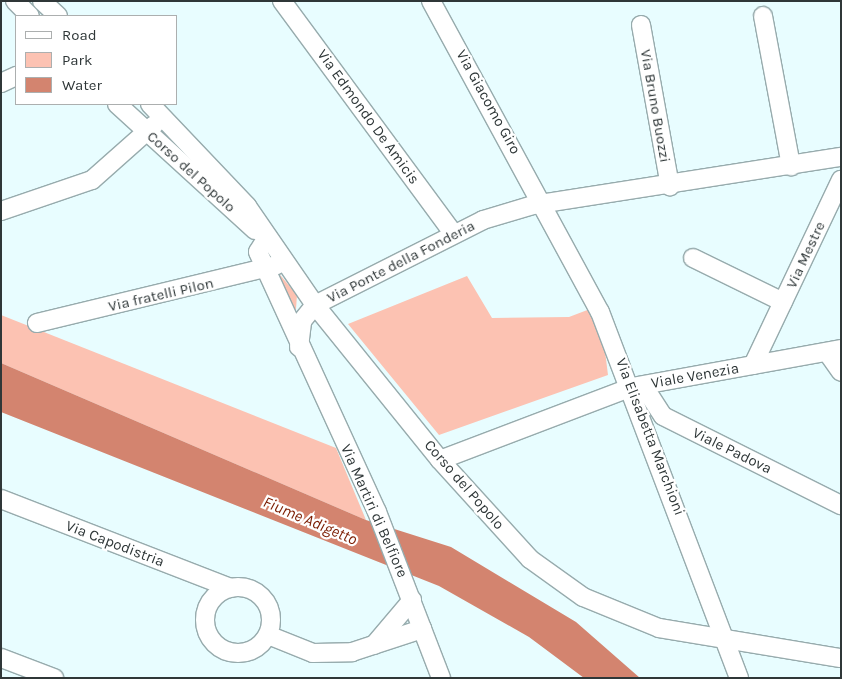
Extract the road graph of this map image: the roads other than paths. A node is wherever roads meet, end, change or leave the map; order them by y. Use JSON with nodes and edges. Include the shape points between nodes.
{"nodes":[{"id":1,"x":15,"y":1,"type":"edge"},
{"id":2,"x":42,"y":1,"type":"edge"},
{"id":3,"x":282,"y":1,"type":"edge"},
{"id":4,"x":432,"y":1,"type":"edge"},
{"id":5,"x":29,"y":15,"type":"edge"},
{"id":6,"x":57,"y":15,"type":"edge"},
{"id":7,"x":763,"y":16,"type":"dead end"},
{"id":8,"x":641,"y":25,"type":"dead end"},
{"id":9,"x":15,"y":76,"type":"edge"},
{"id":10,"x":1,"y":83,"type":"edge"},
{"id":11,"x":118,"y":105,"type":"edge"},
{"id":12,"x":151,"y":105,"type":"edge"},
{"id":13,"x":164,"y":117,"type":"junction"},
{"id":14,"x":146,"y":133,"type":"junction"},
{"id":15,"x":841,"y":157,"type":"edge"},
{"id":16,"x":791,"y":166,"type":"junction"},
{"id":17,"x":841,"y":180,"type":"edge"},
{"id":18,"x":670,"y":186,"type":"junction"},
{"id":19,"x":544,"y":203,"type":"junction"},
{"id":20,"x":1,"y":211,"type":"edge"},
{"id":21,"x":453,"y":233,"type":"junction"},
{"id":22,"x":266,"y":239,"type":"junction"},
{"id":23,"x":693,"y":258,"type":"dead end"},
{"id":24,"x":284,"y":262,"type":"junction"},
{"id":25,"x":266,"y":270,"type":"junction"},
{"id":26,"x":783,"y":302,"type":"junction"},
{"id":27,"x":316,"y":305,"type":"junction"},
{"id":28,"x":37,"y":323,"type":"dead end"},
{"id":29,"x":299,"y":347,"type":"junction"},
{"id":30,"x":834,"y":350,"type":"edge"},
{"id":31,"x":753,"y":365,"type":"junction"},
{"id":32,"x":841,"y":372,"type":"edge"},
{"id":33,"x":632,"y":387,"type":"junction"},
{"id":34,"x":663,"y":416,"type":"junction"},
{"id":35,"x":650,"y":437,"type":"junction"},
{"id":36,"x":440,"y":460,"type":"junction"},
{"id":37,"x":1,"y":500,"type":"edge"},
{"id":38,"x":841,"y":505,"type":"edge"},
{"id":39,"x":230,"y":588,"type":"junction"},
{"id":40,"x":412,"y":600,"type":"junction"},
{"id":41,"x":422,"y":629,"type":"junction"},
{"id":42,"x":268,"y":635,"type":"junction"},
{"id":43,"x":727,"y":639,"type":"junction"},
{"id":44,"x":372,"y":647,"type":"junction"},
{"id":45,"x":1,"y":658,"type":"edge"},
{"id":46,"x":841,"y":658,"type":"edge"},
{"id":47,"x":54,"y":678,"type":"edge"},
{"id":48,"x":441,"y":678,"type":"edge"},
{"id":49,"x":739,"y":678,"type":"edge"}],
"edges":[{"from":1,"to":5,"type":"street"},
{"from":2,"to":6,"type":"street"},
{"from":3,"to":21,"type":"street","name":"Via Edmondo De Amicis"},
{"from":4,"to":19,"type":"street","name":"Via Giacomo Giro"},
{"from":7,"to":16,"type":"street"},
{"from":8,"to":18,"type":"street","name":"Via Bruno Buozzi"},
{"from":9,"to":10,"type":"street"},
{"from":11,"to":14,"type":"street","name":"Corso del Popolo"},
{"from":12,"to":13,"type":"street","name":"Corso del Popolo"},
{"from":13,"to":14,"type":"street"},
{"from":13,"to":22,"type":"street","name":"Corso del Popolo","via":[[247,206]]},
{"from":14,"to":20,"type":"street","via":[[92,180]]},
{"from":14,"to":22,"type":"street","name":"Corso del Popolo"},
{"from":15,"to":16,"type":"street"},
{"from":16,"to":18,"type":"street"},
{"from":17,"to":26,"type":"street","name":"Via Mestre"},
{"from":18,"to":19,"type":"street"},
{"from":19,"to":21,"type":"street","name":"Via Ponte della Fonderia"},
{"from":19,"to":33,"type":"street","name":"Via Elisabetta Marchioni"},
{"from":21,"to":27,"type":"street","name":"Via Ponte della Fonderia"},
{"from":22,"to":24,"type":"street","name":"Corso del Popolo"},
{"from":22,"to":25,"type":"street","name":"Via Martiri di Belfiore","via":[[258,252]]},
{"from":23,"to":26,"type":"street","name":"Via Mestre"},
{"from":24,"to":25,"type":"street","name":"Via fratelli Pilon"},
{"from":24,"to":27,"type":"street","name":"Corso del Popolo"},
{"from":25,"to":28,"type":"street","name":"Via fratelli Pilon"},
{"from":25,"to":29,"type":"street","name":"Via Martiri di Belfiore"},
{"from":26,"to":31,"type":"street","name":"Via Mestre"},
{"from":27,"to":29,"type":"street","via":[[302,321]]},
{"from":27,"to":36,"type":"street","name":"Corso del Popolo"},
{"from":29,"to":40,"type":"street","name":"Via Martiri di Belfiore","via":[[377,512]]},
{"from":30,"to":31,"type":"street","name":"Viale Venezia"},
{"from":30,"to":32,"type":"street"},
{"from":31,"to":33,"type":"street","name":"Viale Venezia"},
{"from":33,"to":34,"type":"street","via":[[648,393]]},
{"from":33,"to":35,"type":"street","name":"Via Elisabetta Marchioni"},
{"from":33,"to":36,"type":"street","name":"Viale Venezia"},
{"from":34,"to":35,"type":"street","via":[[653,425]]},
{"from":34,"to":38,"type":"street","name":"Viale Padova"},
{"from":35,"to":43,"type":"street","name":"Via Elisabetta Marchioni"},
{"from":36,"to":43,"type":"street","name":"Corso del Popolo","via":[[530,559],[583,597],[659,628]]},
{"from":37,"to":39,"type":"street","name":"Via Capodistria"},
{"from":39,"to":42,"type":"street","name":"Via Capodistria","via":[[251,590],[264,600],[270,614]]},
{"from":39,"to":42,"type":"street","via":[[216,596],[206,610],[206,631],[212,641],[230,652],[241,653],[261,644]]},
{"from":40,"to":41,"type":"street","name":"Via Martiri di Belfiore"},
{"from":40,"to":44,"type":"street"},
{"from":41,"to":44,"type":"street"},
{"from":41,"to":48,"type":"street","name":"Via Martiri di Belfiore"},
{"from":42,"to":44,"type":"street","via":[[313,652]]},
{"from":43,"to":46,"type":"street","name":"Corso del Popolo"},
{"from":43,"to":49,"type":"street","name":"Via Elisabetta Marchioni"},
{"from":45,"to":47,"type":"street"}]}
